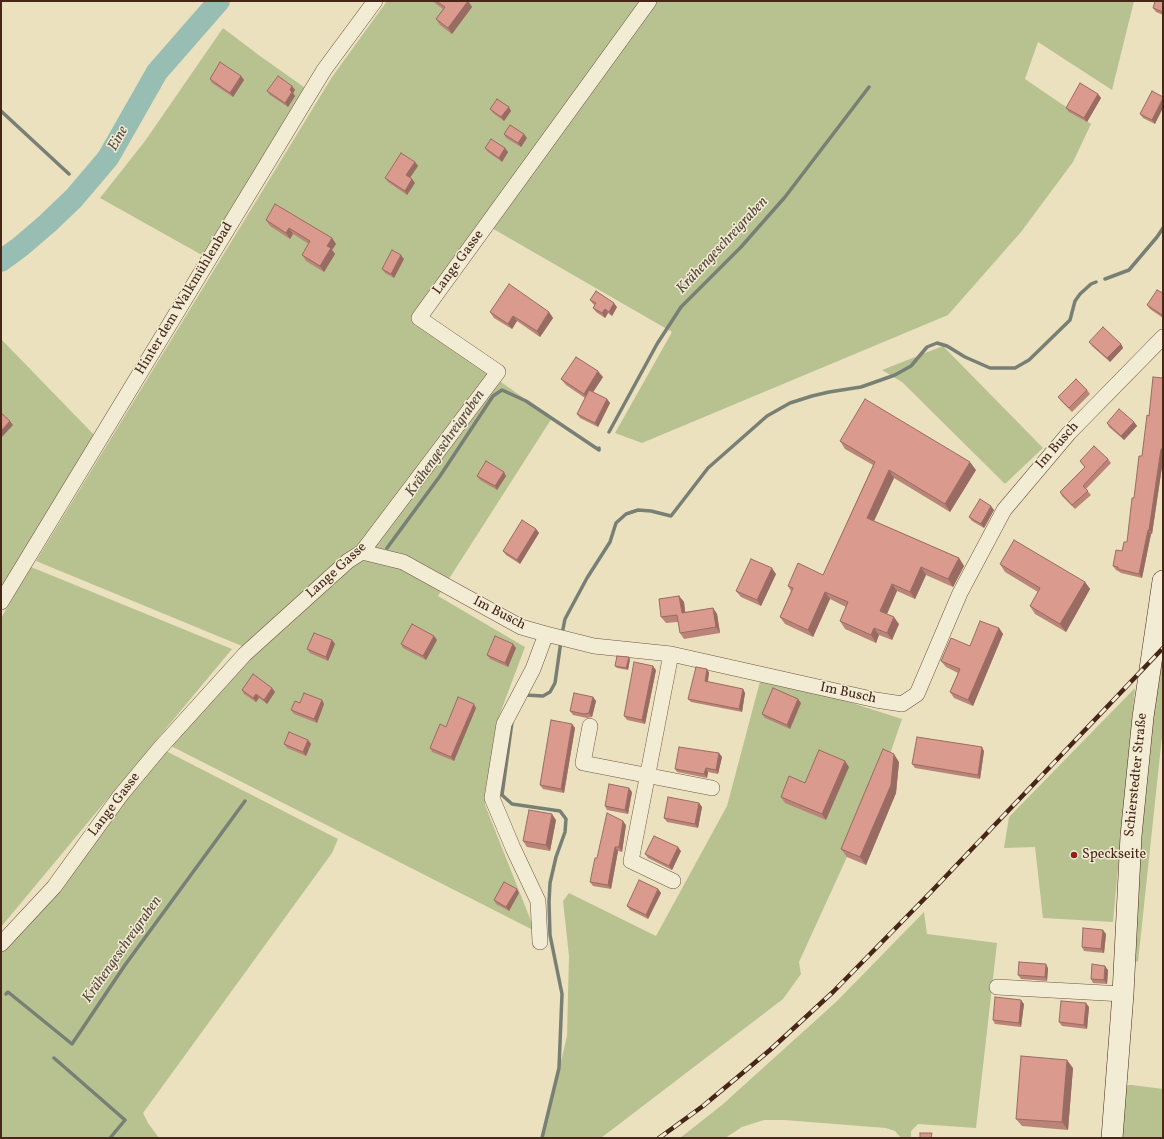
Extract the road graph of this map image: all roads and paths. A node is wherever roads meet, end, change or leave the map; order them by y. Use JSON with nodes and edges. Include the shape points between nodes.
{"nodes":[{"id":1,"x":375,"y":1,"type":"edge"},
{"id":2,"x":649,"y":1,"type":"edge"},
{"id":3,"x":1163,"y":337,"type":"edge"},
{"id":4,"x":362,"y":552,"type":"junction"},
{"id":5,"x":1163,"y":581,"type":"edge"},
{"id":6,"x":1,"y":602,"type":"edge"},
{"id":7,"x":555,"y":636,"type":"junction"},
{"id":8,"x":671,"y":654,"type":"junction"},
{"id":9,"x":590,"y":726,"type":"dead end"},
{"id":10,"x":647,"y":776,"type":"junction"},
{"id":11,"x":712,"y":788,"type":"dead end"},
{"id":12,"x":673,"y":881,"type":"dead end"},
{"id":13,"x":540,"y":942,"type":"dead end"},
{"id":14,"x":1,"y":944,"type":"edge"},
{"id":15,"x":997,"y":987,"type":"dead end"},
{"id":16,"x":1123,"y":994,"type":"junction"},
{"id":17,"x":1112,"y":1138,"type":"edge"}],
"edges":[{"from":1,"to":6,"type":"street","name":"Hinter dem Walkmühlenbad","via":[[324,70]]},
{"from":2,"to":4,"type":"street","name":"Lange Gasse","via":[[419,318],[498,372]]},
{"from":3,"to":8,"type":"street","name":"Im Busch","via":[[1069,433],[1004,510],[960,593],[917,694],[902,704]]},
{"from":4,"to":7,"type":"street","name":"Im Busch","via":[[403,562],[521,627]]},
{"from":4,"to":14,"type":"street","name":"Lange Gasse","via":[[348,561],[245,654],[160,748],[120,796],[54,888]]},
{"from":5,"to":16,"type":"street","name":"Schierstedter Straße","via":[[1143,717],[1131,836]]},
{"from":7,"to":8,"type":"street","name":"Im Busch","via":[[594,646]]},
{"from":7,"to":13,"type":"street","via":[[533,669],[504,724],[492,798],[538,901]]},
{"from":8,"to":10,"type":"street"},
{"from":9,"to":10,"type":"street","via":[[583,763]]},
{"from":10,"to":11,"type":"street"},
{"from":10,"to":12,"type":"street","via":[[631,861]]},
{"from":15,"to":16,"type":"street"},
{"from":16,"to":17,"type":"street","name":"Schierstedter Straße"}]}
